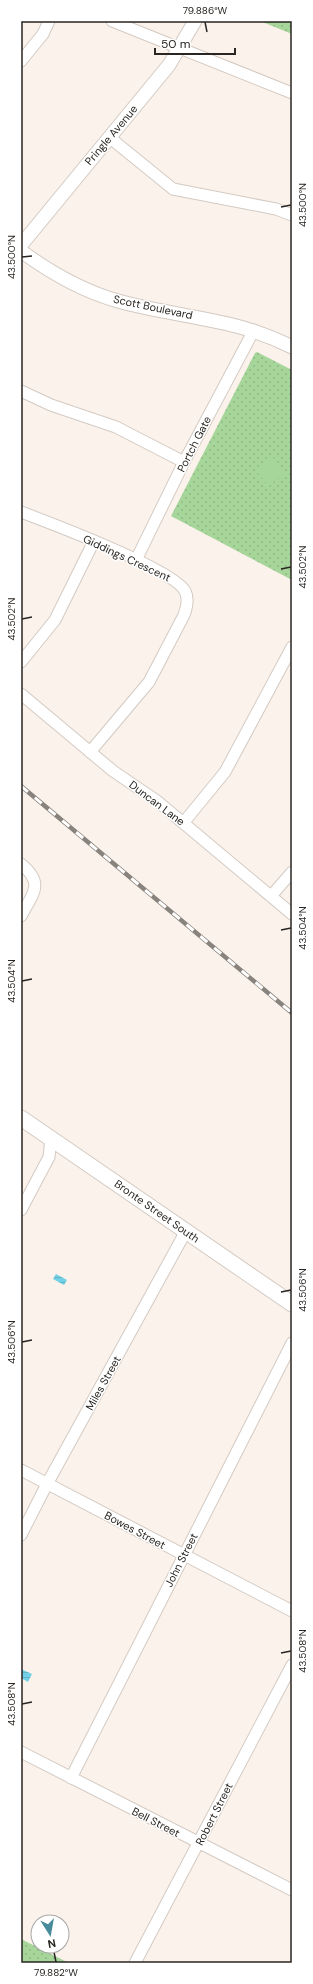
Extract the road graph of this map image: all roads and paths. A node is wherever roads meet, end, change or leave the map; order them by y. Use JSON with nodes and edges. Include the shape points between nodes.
{"nodes":[{"id":1,"x":49,"y":21,"type":"edge"},
{"id":2,"x":112,"y":21,"type":"edge"},
{"id":3,"x":196,"y":21,"type":"edge"},
{"id":4,"x":180,"y":48,"type":"junction"},
{"id":5,"x":21,"y":61,"type":"edge"},
{"id":6,"x":292,"y":93,"type":"edge"},
{"id":7,"x":110,"y":138,"type":"junction"},
{"id":8,"x":292,"y":215,"type":"edge"},
{"id":9,"x":21,"y":245,"type":"edge"},
{"id":10,"x":21,"y":251,"type":"edge"},
{"id":11,"x":254,"y":330,"type":"junction"},
{"id":12,"x":292,"y":347,"type":"edge"},
{"id":13,"x":21,"y":391,"type":"edge"},
{"id":14,"x":184,"y":462,"type":"junction"},
{"id":15,"x":21,"y":512,"type":"edge"},
{"id":16,"x":94,"y":541,"type":"junction"},
{"id":17,"x":136,"y":560,"type":"junction"},
{"id":18,"x":292,"y":647,"type":"edge"},
{"id":19,"x":21,"y":662,"type":"edge"},
{"id":20,"x":21,"y":694,"type":"edge"},
{"id":21,"x":90,"y":752,"type":"junction"},
{"id":22,"x":184,"y":822,"type":"junction"},
{"id":23,"x":21,"y":864,"type":"edge"},
{"id":24,"x":292,"y":872,"type":"edge"},
{"id":25,"x":271,"y":896,"type":"junction"},
{"id":26,"x":292,"y":914,"type":"edge"},
{"id":27,"x":21,"y":916,"type":"edge"},
{"id":28,"x":21,"y":1118,"type":"edge"},
{"id":29,"x":51,"y":1138,"type":"junction"},
{"id":30,"x":21,"y":1210,"type":"edge"},
{"id":31,"x":186,"y":1231,"type":"junction"},
{"id":32,"x":292,"y":1304,"type":"edge"},
{"id":33,"x":292,"y":1343,"type":"edge"},
{"id":34,"x":21,"y":1470,"type":"edge"},
{"id":35,"x":47,"y":1484,"type":"junction"},
{"id":36,"x":21,"y":1535,"type":"edge"},
{"id":37,"x":184,"y":1555,"type":"junction"},
{"id":38,"x":292,"y":1611,"type":"edge"},
{"id":39,"x":292,"y":1665,"type":"edge"},
{"id":40,"x":21,"y":1752,"type":"edge"},
{"id":41,"x":71,"y":1778,"type":"junction"},
{"id":42,"x":199,"y":1844,"type":"junction"},
{"id":43,"x":292,"y":1890,"type":"edge"},
{"id":44,"x":135,"y":1963,"type":"edge"}],
"edges":[{"from":1,"to":5,"type":"street","via":[[43,34]]},
{"from":2,"to":4,"type":"street"},
{"from":3,"to":4,"type":"street","name":"Pringle Avenue"},
{"from":4,"to":6,"type":"street"},
{"from":4,"to":7,"type":"street","name":"Pringle Avenue"},
{"from":7,"to":8,"type":"street","via":[[173,189]]},
{"from":7,"to":9,"type":"street","name":"Pringle Avenue"},
{"from":10,"to":11,"type":"street","name":"Scott Boulevard","via":[[69,282],[106,298]]},
{"from":11,"to":12,"type":"street","name":"Scott Boulevard"},
{"from":11,"to":14,"type":"street","name":"Portch Gate"},
{"from":13,"to":14,"type":"street","via":[[51,405],[116,427]]},
{"from":14,"to":17,"type":"street","name":"Portch Gate"},
{"from":15,"to":16,"type":"street","name":"Giddings Crescent"},
{"from":16,"to":17,"type":"street","name":"Giddings Crescent"},
{"from":16,"to":19,"type":"street","via":[[55,620]]},
{"from":17,"to":21,"type":"street","name":"Giddings Crescent","via":[[180,584],[185,590],[187,603],[184,614],[149,682]]},
{"from":18,"to":22,"type":"street","via":[[225,772]]},
{"from":20,"to":21,"type":"street","name":"Duncan Lane"},
{"from":21,"to":22,"type":"street","name":"Duncan Lane"},
{"from":22,"to":25,"type":"street","name":"Duncan Lane"},
{"from":23,"to":27,"type":"street","via":[[32,872],[36,884]]},
{"from":24,"to":25,"type":"street"},
{"from":25,"to":26,"type":"street","name":"Duncan Lane"},
{"from":28,"to":29,"type":"main road","name":"Bronte Street South"},
{"from":29,"to":30,"type":"street","via":[[49,1157]]},
{"from":29,"to":31,"type":"main road","name":"Bronte Street South"},
{"from":31,"to":32,"type":"main road","name":"Bronte Street South"},
{"from":31,"to":35,"type":"street","name":"Miles Street"},
{"from":33,"to":37,"type":"street","name":"John Street"},
{"from":34,"to":35,"type":"street","name":"Bowes Street"},
{"from":35,"to":36,"type":"street","name":"Miles Street"},
{"from":35,"to":37,"type":"street","name":"Bowes Street"},
{"from":37,"to":38,"type":"street","name":"Bowes Street"},
{"from":37,"to":41,"type":"street","name":"John Street"},
{"from":39,"to":42,"type":"street","name":"Robert Street"},
{"from":40,"to":41,"type":"street","name":"Bell Street"},
{"from":41,"to":42,"type":"street","name":"Bell Street"},
{"from":42,"to":43,"type":"street","name":"Bell Street"},
{"from":42,"to":44,"type":"street","name":"Robert Street"}]}
